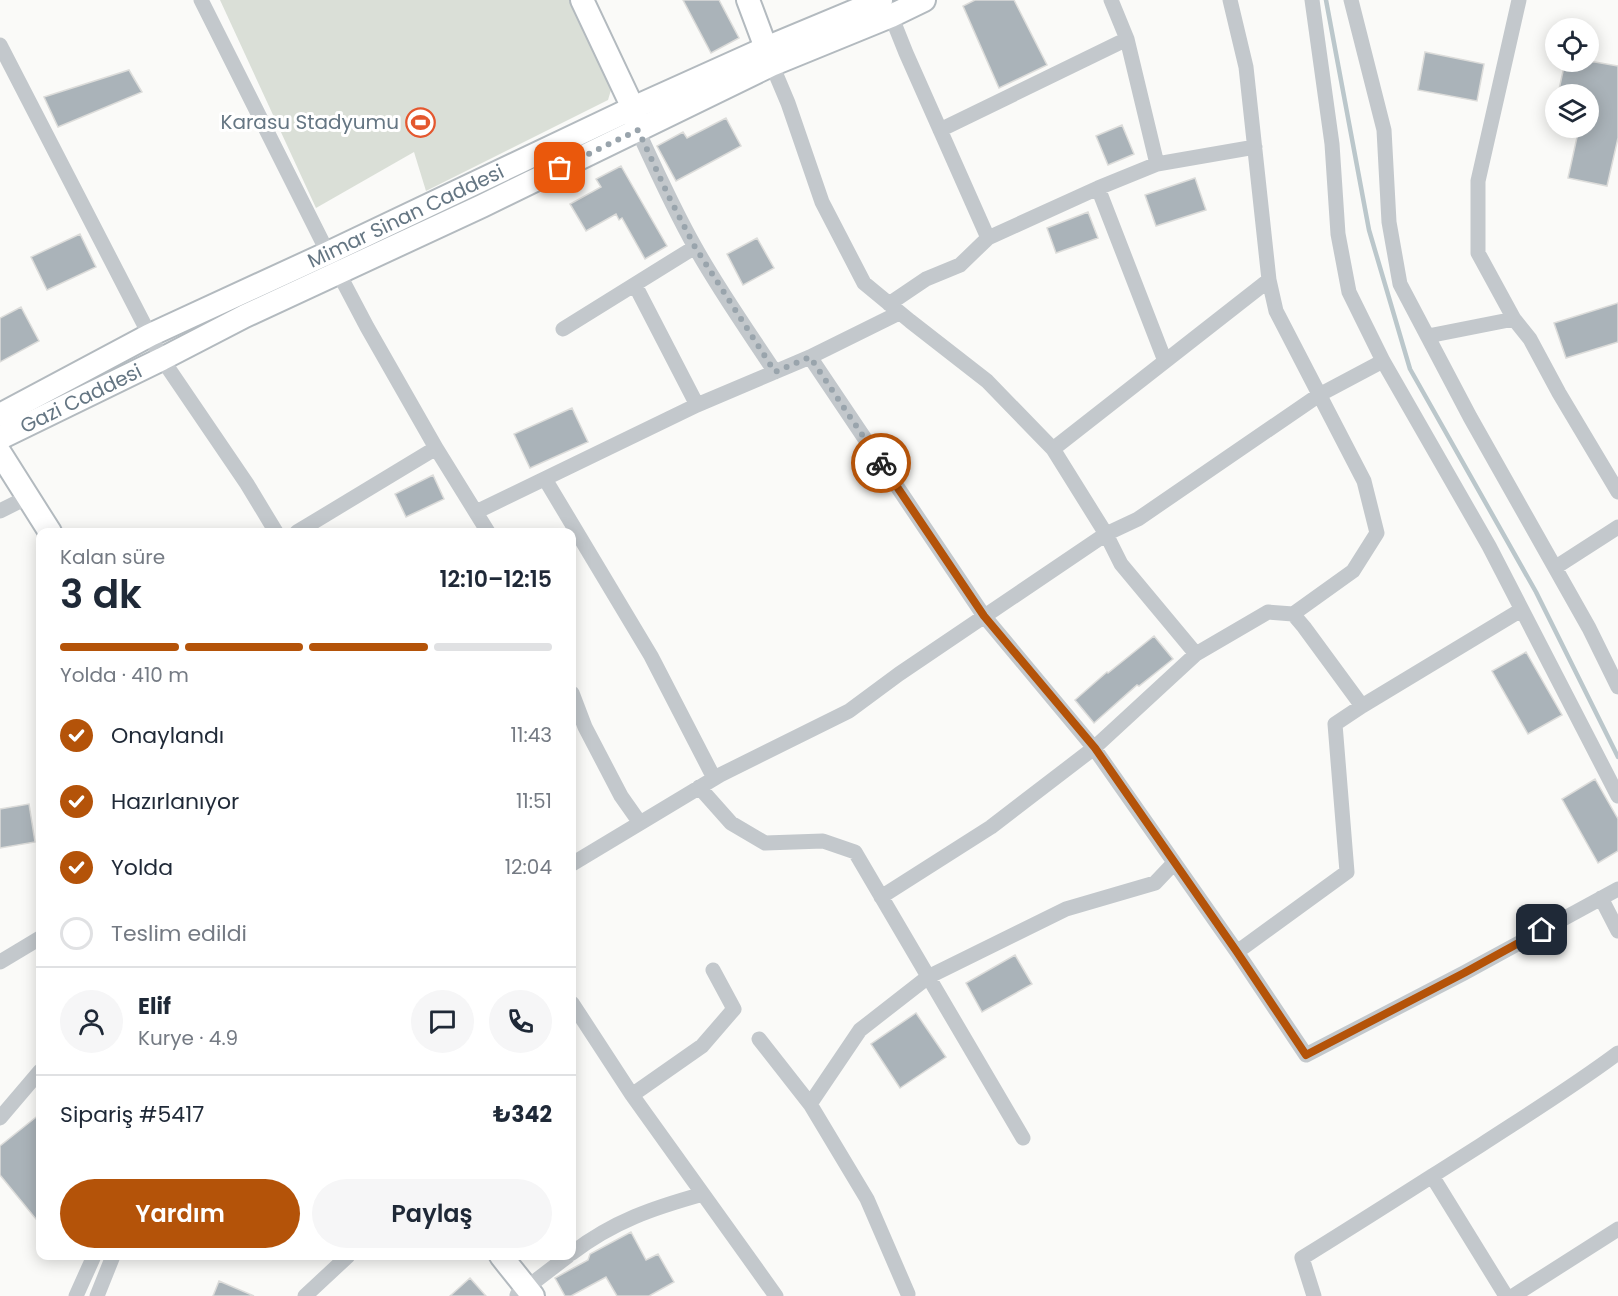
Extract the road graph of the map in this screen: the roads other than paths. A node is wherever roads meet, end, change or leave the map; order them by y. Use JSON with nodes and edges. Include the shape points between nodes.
{"nodes":[{"id":1,"x":201,"y":0,"type":"edge"},
{"id":2,"x":582,"y":0,"type":"edge"},
{"id":3,"x":748,"y":0,"type":"edge"},
{"id":4,"x":924,"y":0,"type":"edge"},
{"id":5,"x":1111,"y":0,"type":"edge"},
{"id":6,"x":1230,"y":0,"type":"edge"},
{"id":7,"x":1312,"y":0,"type":"edge"},
{"id":8,"x":1351,"y":0,"type":"edge"},
{"id":9,"x":1519,"y":0,"type":"edge"},
{"id":10,"x":886,"y":5,"type":"edge"},
{"id":11,"x":1127,"y":39,"type":"junction"},
{"id":12,"x":0,"y":45,"type":"edge"},
{"id":13,"x":768,"y":56,"type":"junction"},
{"id":14,"x":633,"y":108,"type":"junction"},
{"id":15,"x":638,"y":130,"type":"junction"},
{"id":16,"x":940,"y":130,"type":"junction"},
{"id":17,"x":1255,"y":147,"type":"junction"},
{"id":18,"x":1157,"y":164,"type":"junction"},
{"id":19,"x":1098,"y":188,"type":"junction"},
{"id":20,"x":988,"y":238,"type":"junction"},
{"id":21,"x":695,"y":247,"type":"junction"},
{"id":22,"x":334,"y":263,"type":"junction"},
{"id":23,"x":1269,"y":280,"type":"junction"},
{"id":24,"x":635,"y":285,"type":"junction"},
{"id":25,"x":894,"y":308,"type":"junction"},
{"id":26,"x":1514,"y":319,"type":"junction"},
{"id":27,"x":563,"y":329,"type":"dead end"},
{"id":28,"x":150,"y":335,"type":"junction"},
{"id":29,"x":1428,"y":336,"type":"junction"},
{"id":30,"x":810,"y":357,"type":"junction"},
{"id":31,"x":162,"y":359,"type":"junction"},
{"id":32,"x":1165,"y":361,"type":"junction"},
{"id":33,"x":1383,"y":361,"type":"junction"},
{"id":34,"x":775,"y":372,"type":"junction"},
{"id":35,"x":1319,"y":395,"type":"junction"},
{"id":36,"x":697,"y":405,"type":"junction"},
{"id":37,"x":0,"y":415,"type":"edge"},
{"id":38,"x":0,"y":438,"type":"edge"},
{"id":39,"x":436,"y":448,"type":"junction"},
{"id":40,"x":1053,"y":449,"type":"junction"},
{"id":41,"x":0,"y":453,"type":"edge"},
{"id":42,"x":545,"y":479,"type":"junction"},
{"id":43,"x":0,"y":480,"type":"edge"},
{"id":44,"x":1618,"y":492,"type":"edge"},
{"id":45,"x":15,"y":504,"type":"edge"},
{"id":46,"x":476,"y":512,"type":"junction"},
{"id":47,"x":1618,"y":527,"type":"edge"},
{"id":48,"x":45,"y":528,"type":"edge"},
{"id":49,"x":274,"y":528,"type":"edge"},
{"id":50,"x":304,"y":528,"type":"edge"},
{"id":51,"x":486,"y":528,"type":"edge"},
{"id":52,"x":574,"y":528,"type":"edge"},
{"id":53,"x":576,"y":531,"type":"edge"},
{"id":54,"x":1106,"y":534,"type":"junction"},
{"id":55,"x":36,"y":538,"type":"edge"},
{"id":56,"x":1556,"y":567,"type":"junction"},
{"id":57,"x":1521,"y":610,"type":"junction"},
{"id":58,"x":1293,"y":614,"type":"junction"},
{"id":59,"x":984,"y":616,"type":"junction"},
{"id":60,"x":1196,"y":654,"type":"junction"},
{"id":61,"x":1618,"y":687,"type":"edge"},
{"id":62,"x":1362,"y":706,"type":"junction"},
{"id":63,"x":576,"y":708,"type":"edge"},
{"id":64,"x":1095,"y":748,"type":"junction"},
{"id":65,"x":714,"y":778,"type":"junction"},
{"id":66,"x":699,"y":787,"type":"junction"},
{"id":67,"x":1618,"y":795,"type":"edge"},
{"id":68,"x":640,"y":823,"type":"junction"},
{"id":69,"x":576,"y":862,"type":"edge"},
{"id":70,"x":1174,"y":863,"type":"junction"},
{"id":71,"x":1618,"y":889,"type":"edge"},
{"id":72,"x":881,"y":897,"type":"junction"},
{"id":73,"x":1600,"y":898,"type":"junction"},
{"id":74,"x":1618,"y":932,"type":"edge"},
{"id":75,"x":36,"y":940,"type":"edge"},
{"id":76,"x":1237,"y":952,"type":"junction"},
{"id":77,"x":0,"y":962,"type":"edge"},
{"id":78,"x":713,"y":970,"type":"dead end"},
{"id":79,"x":928,"y":977,"type":"junction"},
{"id":80,"x":576,"y":1009,"type":"edge"},
{"id":81,"x":759,"y":1039,"type":"dead end"},
{"id":82,"x":1618,"y":1053,"type":"edge"},
{"id":83,"x":36,"y":1076,"type":"edge"},
{"id":84,"x":632,"y":1095,"type":"junction"},
{"id":85,"x":810,"y":1104,"type":"junction"},
{"id":86,"x":0,"y":1118,"type":"edge"},
{"id":87,"x":1023,"y":1138,"type":"dead end"},
{"id":88,"x":1432,"y":1176,"type":"junction"},
{"id":89,"x":703,"y":1194,"type":"junction"},
{"id":90,"x":1618,"y":1229,"type":"edge"},
{"id":91,"x":576,"y":1250,"type":"edge"},
{"id":92,"x":92,"y":1260,"type":"edge"},
{"id":93,"x":111,"y":1260,"type":"edge"},
{"id":94,"x":344,"y":1260,"type":"edge"},
{"id":95,"x":489,"y":1260,"type":"edge"},
{"id":96,"x":503,"y":1260,"type":"edge"},
{"id":97,"x":563,"y":1260,"type":"edge"},
{"id":98,"x":524,"y":1293,"type":"edge"},
{"id":99,"x":908,"y":1295,"type":"edge"},
{"id":100,"x":75,"y":1296,"type":"edge"},
{"id":101,"x":97,"y":1296,"type":"edge"},
{"id":102,"x":305,"y":1296,"type":"edge"},
{"id":103,"x":776,"y":1296,"type":"edge"},
{"id":104,"x":1314,"y":1296,"type":"edge"},
{"id":105,"x":1506,"y":1296,"type":"edge"},
{"id":106,"x":1513,"y":1296,"type":"edge"}],
"edges":[{"from":1,"to":22,"type":"street"},
{"from":2,"to":14,"type":"main road"},
{"from":3,"to":13,"type":"main road"},
{"from":4,"to":10,"type":"main road","name":"Mimar Sinan Caddesi"},
{"from":5,"to":11,"type":"street"},
{"from":6,"to":17,"type":"street","via":[[1246,67]]},
{"from":7,"to":33,"type":"street","via":[[1332,144],[1338,234],[1349,292]]},
{"from":8,"to":29,"type":"street","via":[[1384,130],[1389,222],[1400,284]]},
{"from":9,"to":26,"type":"street","via":[[1478,181],[1478,253]]},
{"from":10,"to":13,"type":"main road","name":"Mimar Sinan Caddesi"},
{"from":10,"to":16,"type":"street"},
{"from":11,"to":16,"type":"street"},
{"from":11,"to":18,"type":"street"},
{"from":12,"to":28,"type":"street"},
{"from":13,"to":14,"type":"main road","name":"Mimar Sinan Caddesi"},
{"from":13,"to":15,"type":"main road","name":"Mimar Sinan Caddesi"},
{"from":13,"to":25,"type":"street","via":[[822,202],[864,283]]},
{"from":14,"to":15,"type":"main road"},
{"from":14,"to":22,"type":"main road","name":"Mimar Sinan Caddesi"},
{"from":15,"to":21,"type":"street"},
{"from":15,"to":22,"type":"main road","name":"Mimar Sinan Caddesi","via":[[482,206]]},
{"from":16,"to":20,"type":"street"},
{"from":17,"to":18,"type":"street"},
{"from":17,"to":23,"type":"street"},
{"from":18,"to":19,"type":"street"},
{"from":19,"to":20,"type":"street"},
{"from":19,"to":32,"type":"street"},
{"from":20,"to":25,"type":"street","via":[[960,265],[926,279]]},
{"from":21,"to":24,"type":"street"},
{"from":21,"to":34,"type":"street"},
{"from":22,"to":28,"type":"main road","name":"Mimar Sinan Caddesi"},
{"from":22,"to":31,"type":"main road","name":"Mimar Sinan Caddesi"},
{"from":22,"to":39,"type":"street"},
{"from":23,"to":32,"type":"street"},
{"from":23,"to":35,"type":"street","via":[[1276,311]]},
{"from":24,"to":27,"type":"street"},
{"from":24,"to":36,"type":"street"},
{"from":25,"to":30,"type":"street"},
{"from":25,"to":40,"type":"street","via":[[987,381]]},
{"from":26,"to":29,"type":"street"},
{"from":26,"to":44,"type":"street","via":[[1530,339]]},
{"from":28,"to":31,"type":"street"},
{"from":28,"to":37,"type":"main road","name":"Mimar Sinan Caddesi"},
{"from":29,"to":56,"type":"street"},
{"from":30,"to":34,"type":"street"},
{"from":30,"to":59,"type":"street"},
{"from":31,"to":38,"type":"main road","name":"Gazi Caddesi"},
{"from":31,"to":49,"type":"street"},
{"from":32,"to":40,"type":"street"},
{"from":33,"to":35,"type":"street"},
{"from":33,"to":57,"type":"street","via":[[1489,546]]},
{"from":34,"to":36,"type":"street"},
{"from":35,"to":54,"type":"street","via":[[1138,519]]},
{"from":35,"to":58,"type":"street","via":[[1364,481],[1377,533],[1353,571]]},
{"from":36,"to":42,"type":"street"},
{"from":39,"to":46,"type":"street"},
{"from":39,"to":50,"type":"street"},
{"from":40,"to":54,"type":"street"},
{"from":41,"to":45,"type":"main road"},
{"from":42,"to":46,"type":"street"},
{"from":42,"to":52,"type":"street"},
{"from":43,"to":45,"type":"main road"},
{"from":45,"to":48,"type":"main road"},
{"from":45,"to":55,"type":"main road"},
{"from":46,"to":51,"type":"street"},
{"from":47,"to":56,"type":"street"},
{"from":53,"to":65,"type":"street","via":[[651,656]]},
{"from":54,"to":59,"type":"street"},
{"from":54,"to":60,"type":"street","via":[[1121,564]]},
{"from":56,"to":61,"type":"street"},
{"from":57,"to":62,"type":"street"},
{"from":57,"to":67,"type":"street"},
{"from":58,"to":60,"type":"street","via":[[1268,612]]},
{"from":58,"to":62,"type":"street"},
{"from":59,"to":64,"type":"street"},
{"from":59,"to":65,"type":"street","via":[[849,711]]},
{"from":60,"to":64,"type":"street"},
{"from":62,"to":76,"type":"street","via":[[1335,724],[1347,872]]},
{"from":63,"to":68,"type":"street","via":[[621,796]]},
{"from":64,"to":70,"type":"street"},
{"from":64,"to":72,"type":"street","via":[[992,827]]},
{"from":65,"to":66,"type":"street"},
{"from":66,"to":68,"type":"street"},
{"from":66,"to":72,"type":"street","via":[[731,823],[765,843],[823,841],[855,852]]},
{"from":68,"to":69,"type":"street"},
{"from":70,"to":76,"type":"street"},
{"from":70,"to":79,"type":"street","via":[[1155,882],[1066,909]]},
{"from":71,"to":73,"type":"street"},
{"from":72,"to":79,"type":"street"},
{"from":73,"to":74,"type":"street"},
{"from":73,"to":76,"type":"street","via":[[1306,1055]]},
{"from":75,"to":77,"type":"street"},
{"from":78,"to":84,"type":"street","via":[[734,1009],[702,1046]]},
{"from":79,"to":85,"type":"street","via":[[860,1030]]},
{"from":79,"to":87,"type":"street"},
{"from":80,"to":84,"type":"street"},
{"from":81,"to":85,"type":"street"},
{"from":82,"to":88,"type":"street"},
{"from":83,"to":86,"type":"street"},
{"from":84,"to":89,"type":"street"},
{"from":85,"to":99,"type":"street","via":[[867,1199]]},
{"from":88,"to":104,"type":"street","via":[[1302,1258]]},
{"from":88,"to":105,"type":"street"},
{"from":89,"to":91,"type":"street","via":[[631,1217]]},
{"from":89,"to":103,"type":"street"},
{"from":90,"to":106,"type":"street"},
{"from":92,"to":100,"type":"street"},
{"from":93,"to":101,"type":"street"},
{"from":94,"to":102,"type":"street"},
{"from":95,"to":98,"type":"main road"},
{"from":96,"to":98,"type":"main road"},
{"from":97,"to":98,"type":"street"}]}
